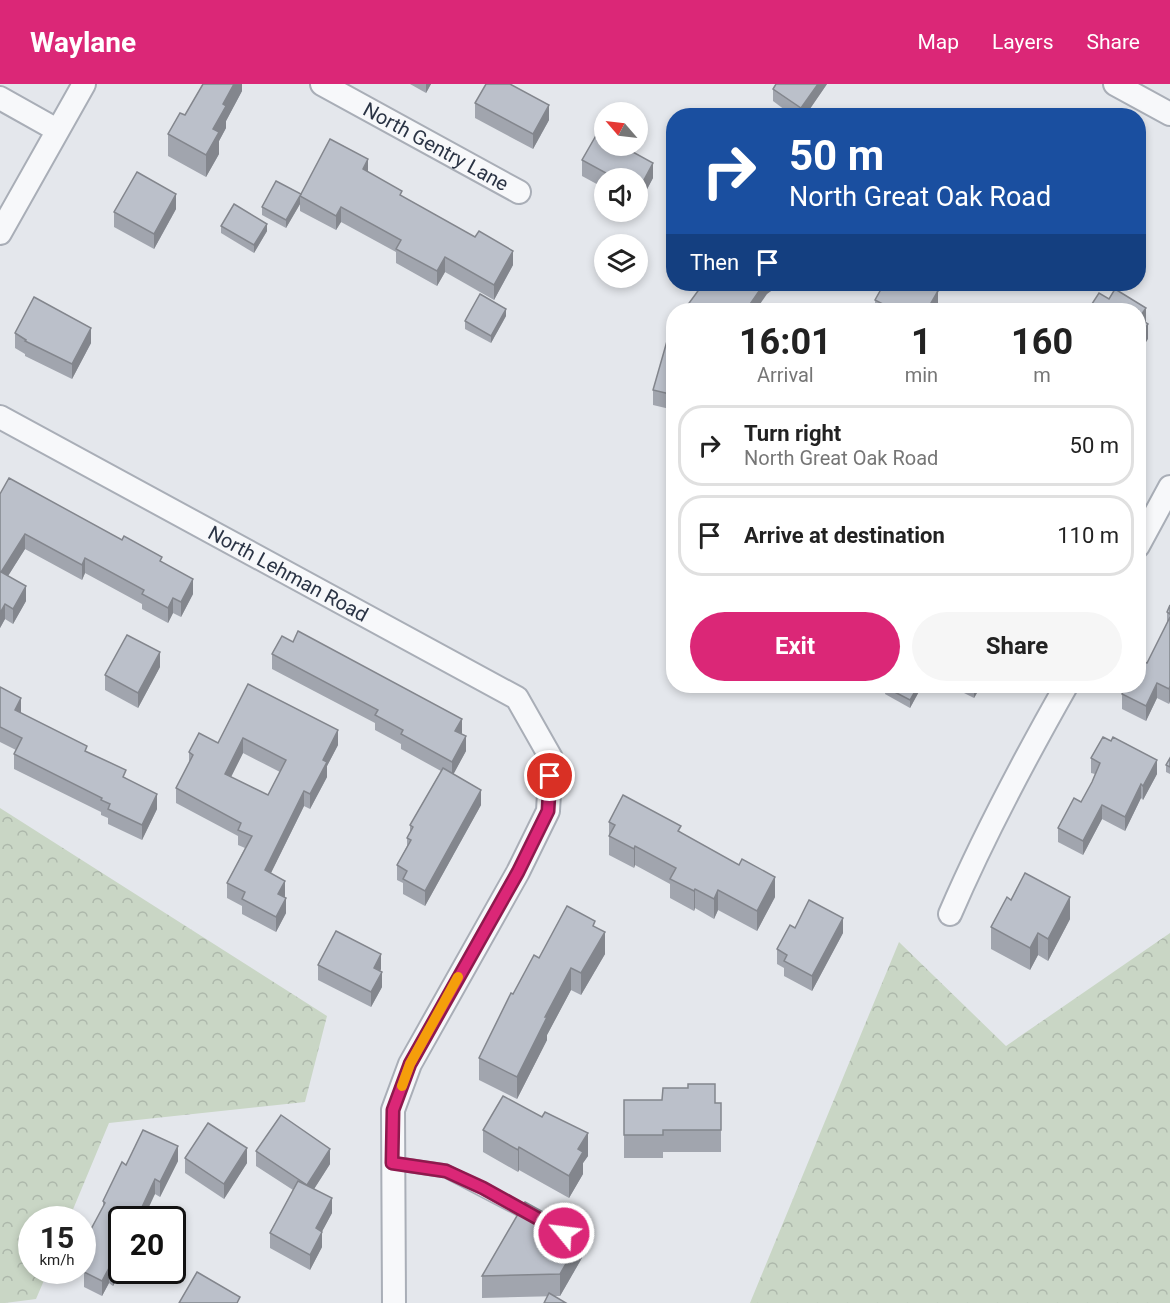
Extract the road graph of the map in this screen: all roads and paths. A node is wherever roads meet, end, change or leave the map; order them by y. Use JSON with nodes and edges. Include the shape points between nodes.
{"nodes":[{"id":1,"x":84,"y":84,"type":"edge"},
{"id":2,"x":322,"y":84,"type":"edge"},
{"id":3,"x":1115,"y":84,"type":"edge"},
{"id":4,"x":0,"y":98,"type":"edge"},
{"id":5,"x":1170,"y":114,"type":"edge"},
{"id":6,"x":57,"y":130,"type":"junction"},
{"id":7,"x":519,"y":192,"type":"dead end"},
{"id":8,"x":0,"y":233,"type":"edge"},
{"id":9,"x":0,"y":417,"type":"edge"},
{"id":10,"x":1170,"y":488,"type":"edge"},
{"id":11,"x":1146,"y":532,"type":"edge"},
{"id":12,"x":1062,"y":693,"type":"edge"},
{"id":13,"x":950,"y":914,"type":"dead end"},
{"id":14,"x":392,"y":1163,"type":"junction"},
{"id":15,"x":544,"y":1222,"type":"edge"},
{"id":16,"x":394,"y":1303,"type":"edge"}],
"edges":[{"from":1,"to":6,"type":"street"},
{"from":2,"to":7,"type":"street","name":"North Gentry Lane"},
{"from":3,"to":5,"type":"street"},
{"from":4,"to":6,"type":"street"},
{"from":6,"to":8,"type":"street"},
{"from":9,"to":14,"type":"street","name":"North Lehman Road","via":[[517,698],[551,758],[548,811],[410,1064],[393,1110]]},
{"from":10,"to":11,"type":"street"},
{"from":12,"to":13,"type":"street","via":[[974,858]]},
{"from":14,"to":15,"type":"lane","via":[[446,1171]]},
{"from":14,"to":16,"type":"street"}]}
